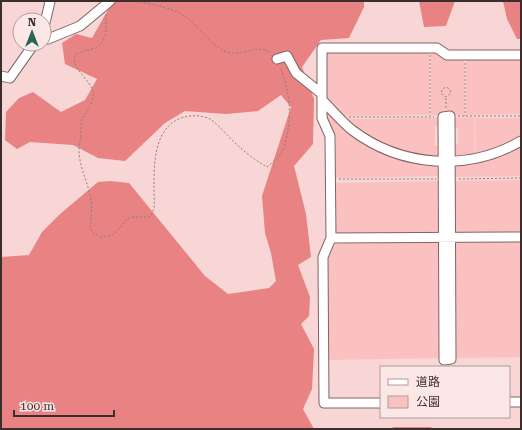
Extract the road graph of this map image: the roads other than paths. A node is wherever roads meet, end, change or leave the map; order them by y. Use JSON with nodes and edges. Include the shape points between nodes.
{"nodes":[{"id":1,"x":50,"y":1,"type":"edge"},
{"id":2,"x":107,"y":4,"type":"edge"},
{"id":3,"x":47,"y":12,"type":"edge"},
{"id":4,"x":52,"y":37,"type":"edge"},
{"id":5,"x":28,"y":52,"type":"edge"},
{"id":6,"x":521,"y":55,"type":"edge"},
{"id":7,"x":277,"y":59,"type":"road end"},
{"id":8,"x":1,"y":76,"type":"edge"},
{"id":9,"x":322,"y":97,"type":"junction"},
{"id":10,"x":446,"y":117,"type":"road end"},
{"id":11,"x":521,"y":141,"type":"edge"},
{"id":12,"x":447,"y":162,"type":"junction"},
{"id":13,"x":447,"y":237,"type":"junction"},
{"id":14,"x":521,"y":237,"type":"edge"},
{"id":15,"x":331,"y":238,"type":"junction"},
{"id":16,"x":510,"y":402,"type":"edge"},
{"id":17,"x":521,"y":402,"type":"edge"},
{"id":18,"x":380,"y":403,"type":"edge"}],
"edges":[{"from":1,"to":3,"type":"street"},
{"from":2,"to":4,"type":"street","via":[[80,26]]},
{"from":5,"to":8,"type":"street","via":[[10,78]]},
{"from":6,"to":9,"type":"street","via":[[447,55],[437,48],[322,48]]},
{"from":7,"to":9,"type":"street","via":[[287,56],[296,73]]},
{"from":9,"to":12,"type":"street","via":[[352,129],[379,146],[412,158]]},
{"from":9,"to":15,"type":"street","via":[[322,118],[330,136]]},
{"from":10,"to":12,"type":"street"},
{"from":11,"to":12,"type":"street","via":[[481,158]]},
{"from":12,"to":13,"type":"street"},
{"from":13,"to":13,"type":"street","via":[[451,359],[444,360]]},
{"from":13,"to":14,"type":"street"},
{"from":13,"to":15,"type":"street"},
{"from":15,"to":18,"type":"street","via":[[324,257],[324,403]]},
{"from":16,"to":17,"type":"street"}]}
